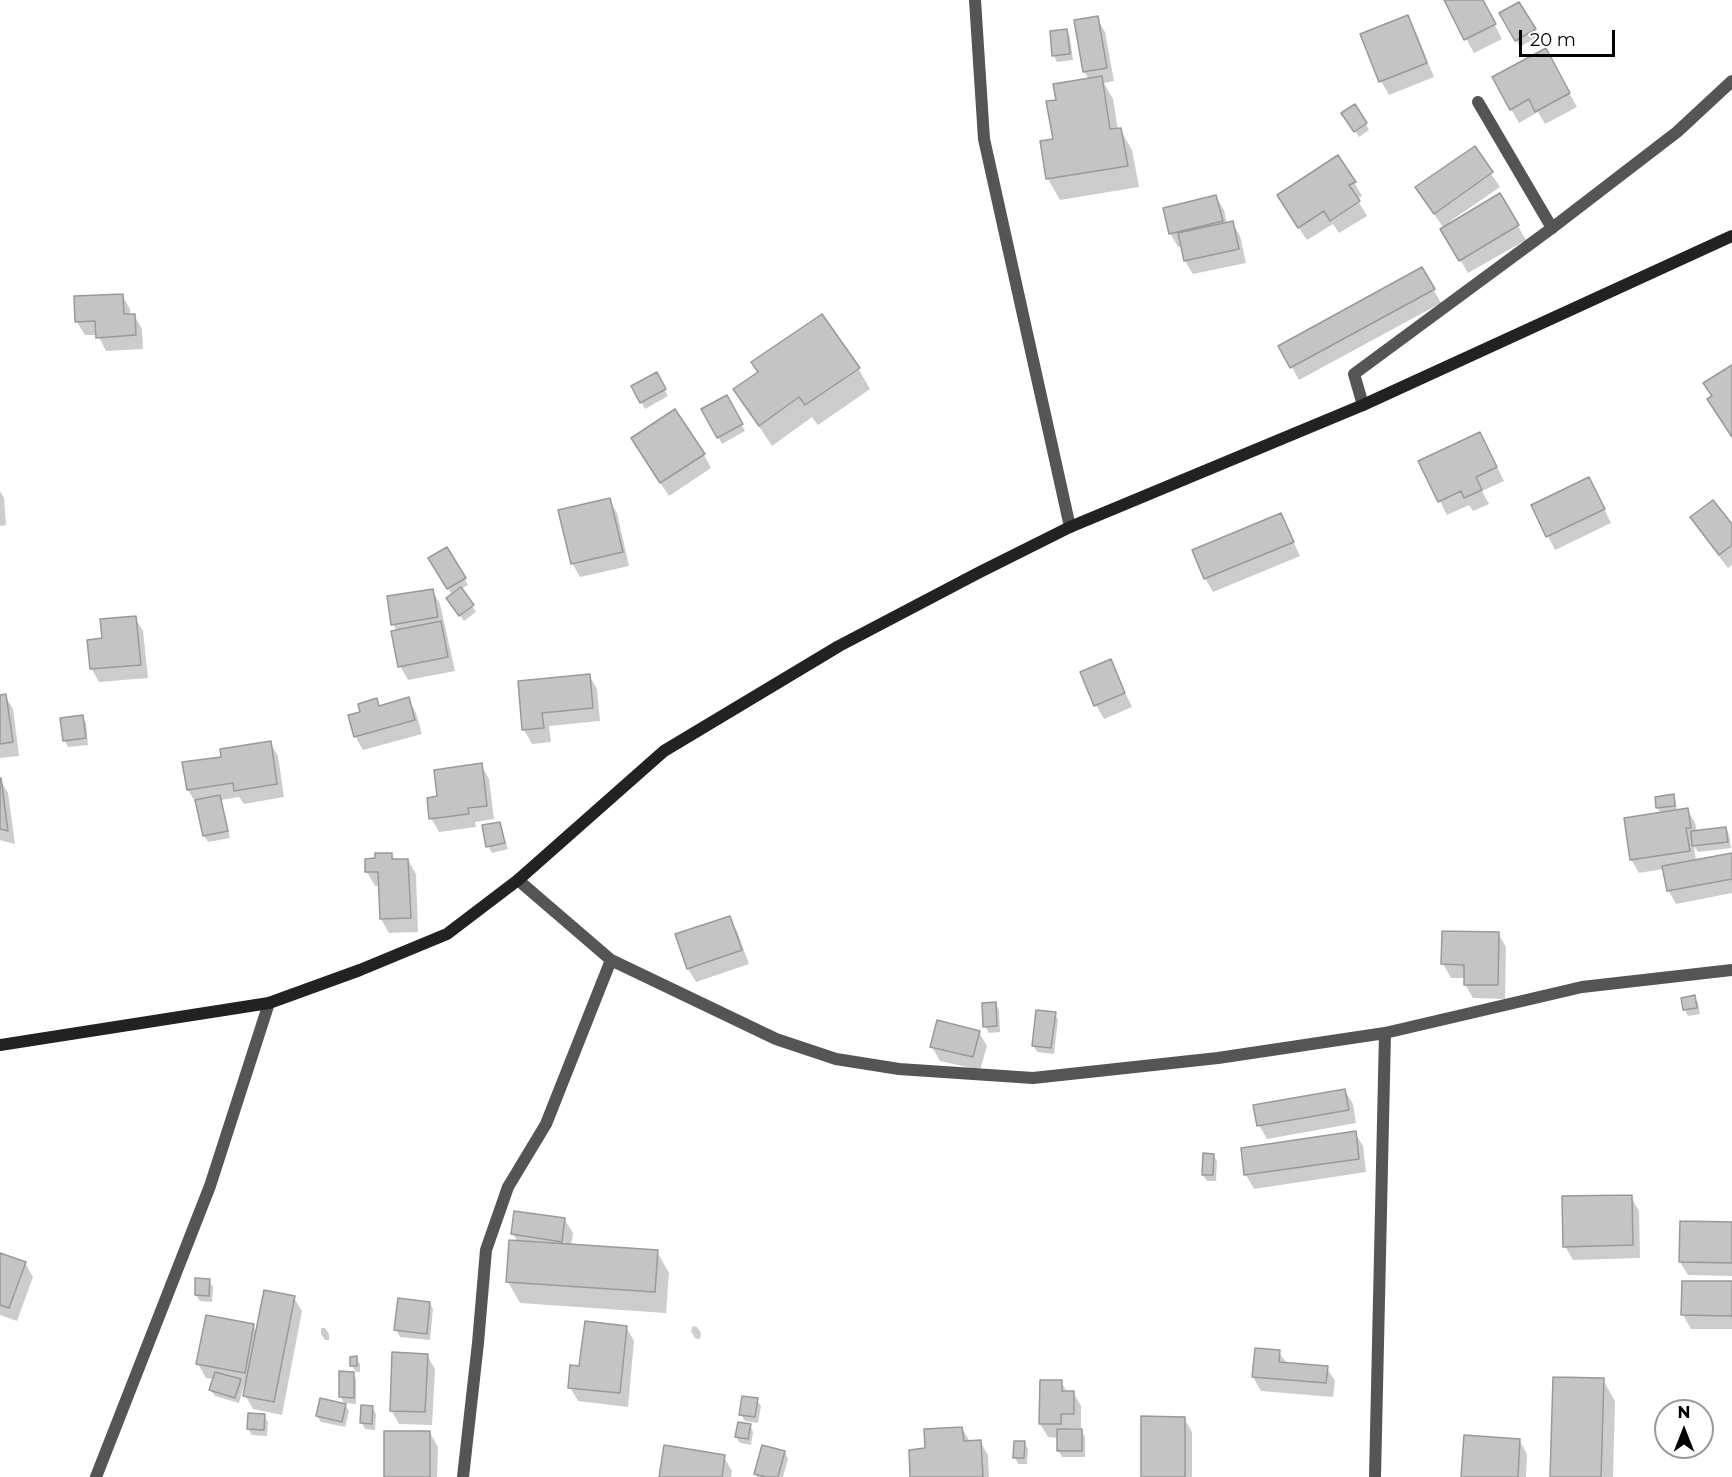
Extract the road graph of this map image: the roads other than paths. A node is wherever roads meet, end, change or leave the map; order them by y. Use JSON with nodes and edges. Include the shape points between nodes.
{"nodes":[{"id":1,"x":975,"y":0,"type":"edge"},
{"id":2,"x":1732,"y":81,"type":"edge"},
{"id":3,"x":1478,"y":102,"type":"dead end"},
{"id":4,"x":1552,"y":228,"type":"junction"},
{"id":5,"x":1732,"y":236,"type":"edge"},
{"id":6,"x":1363,"y":405,"type":"junction"},
{"id":7,"x":1070,"y":527,"type":"junction"},
{"id":8,"x":518,"y":880,"type":"junction"},
{"id":9,"x":611,"y":960,"type":"junction"},
{"id":10,"x":1732,"y":970,"type":"edge"},
{"id":11,"x":269,"y":1003,"type":"junction"},
{"id":12,"x":1385,"y":1033,"type":"junction"},
{"id":13,"x":0,"y":1045,"type":"edge"},
{"id":14,"x":96,"y":1477,"type":"edge"},
{"id":15,"x":463,"y":1477,"type":"edge"},
{"id":16,"x":1375,"y":1477,"type":"edge"}],
"edges":[{"from":1,"to":7,"type":"street","via":[[984,139]]},
{"from":2,"to":4,"type":"street","via":[[1677,132]]},
{"from":3,"to":4,"type":"street"},
{"from":4,"to":6,"type":"street","via":[[1354,374]]},
{"from":5,"to":6,"type":"street"},
{"from":6,"to":7,"type":"street"},
{"from":7,"to":8,"type":"street","via":[[839,646],[664,751]]},
{"from":8,"to":9,"type":"street"},
{"from":8,"to":11,"type":"street","via":[[447,934]]},
{"from":9,"to":12,"type":"street","via":[[776,1039],[836,1059],[899,1069],[1033,1078],[1218,1058]]},
{"from":9,"to":15,"type":"street","via":[[546,1124],[508,1187],[486,1250]]},
{"from":10,"to":12,"type":"street","via":[[1582,987]]},
{"from":11,"to":13,"type":"street"},
{"from":11,"to":14,"type":"street","via":[[210,1186]]},
{"from":12,"to":16,"type":"street"}]}
